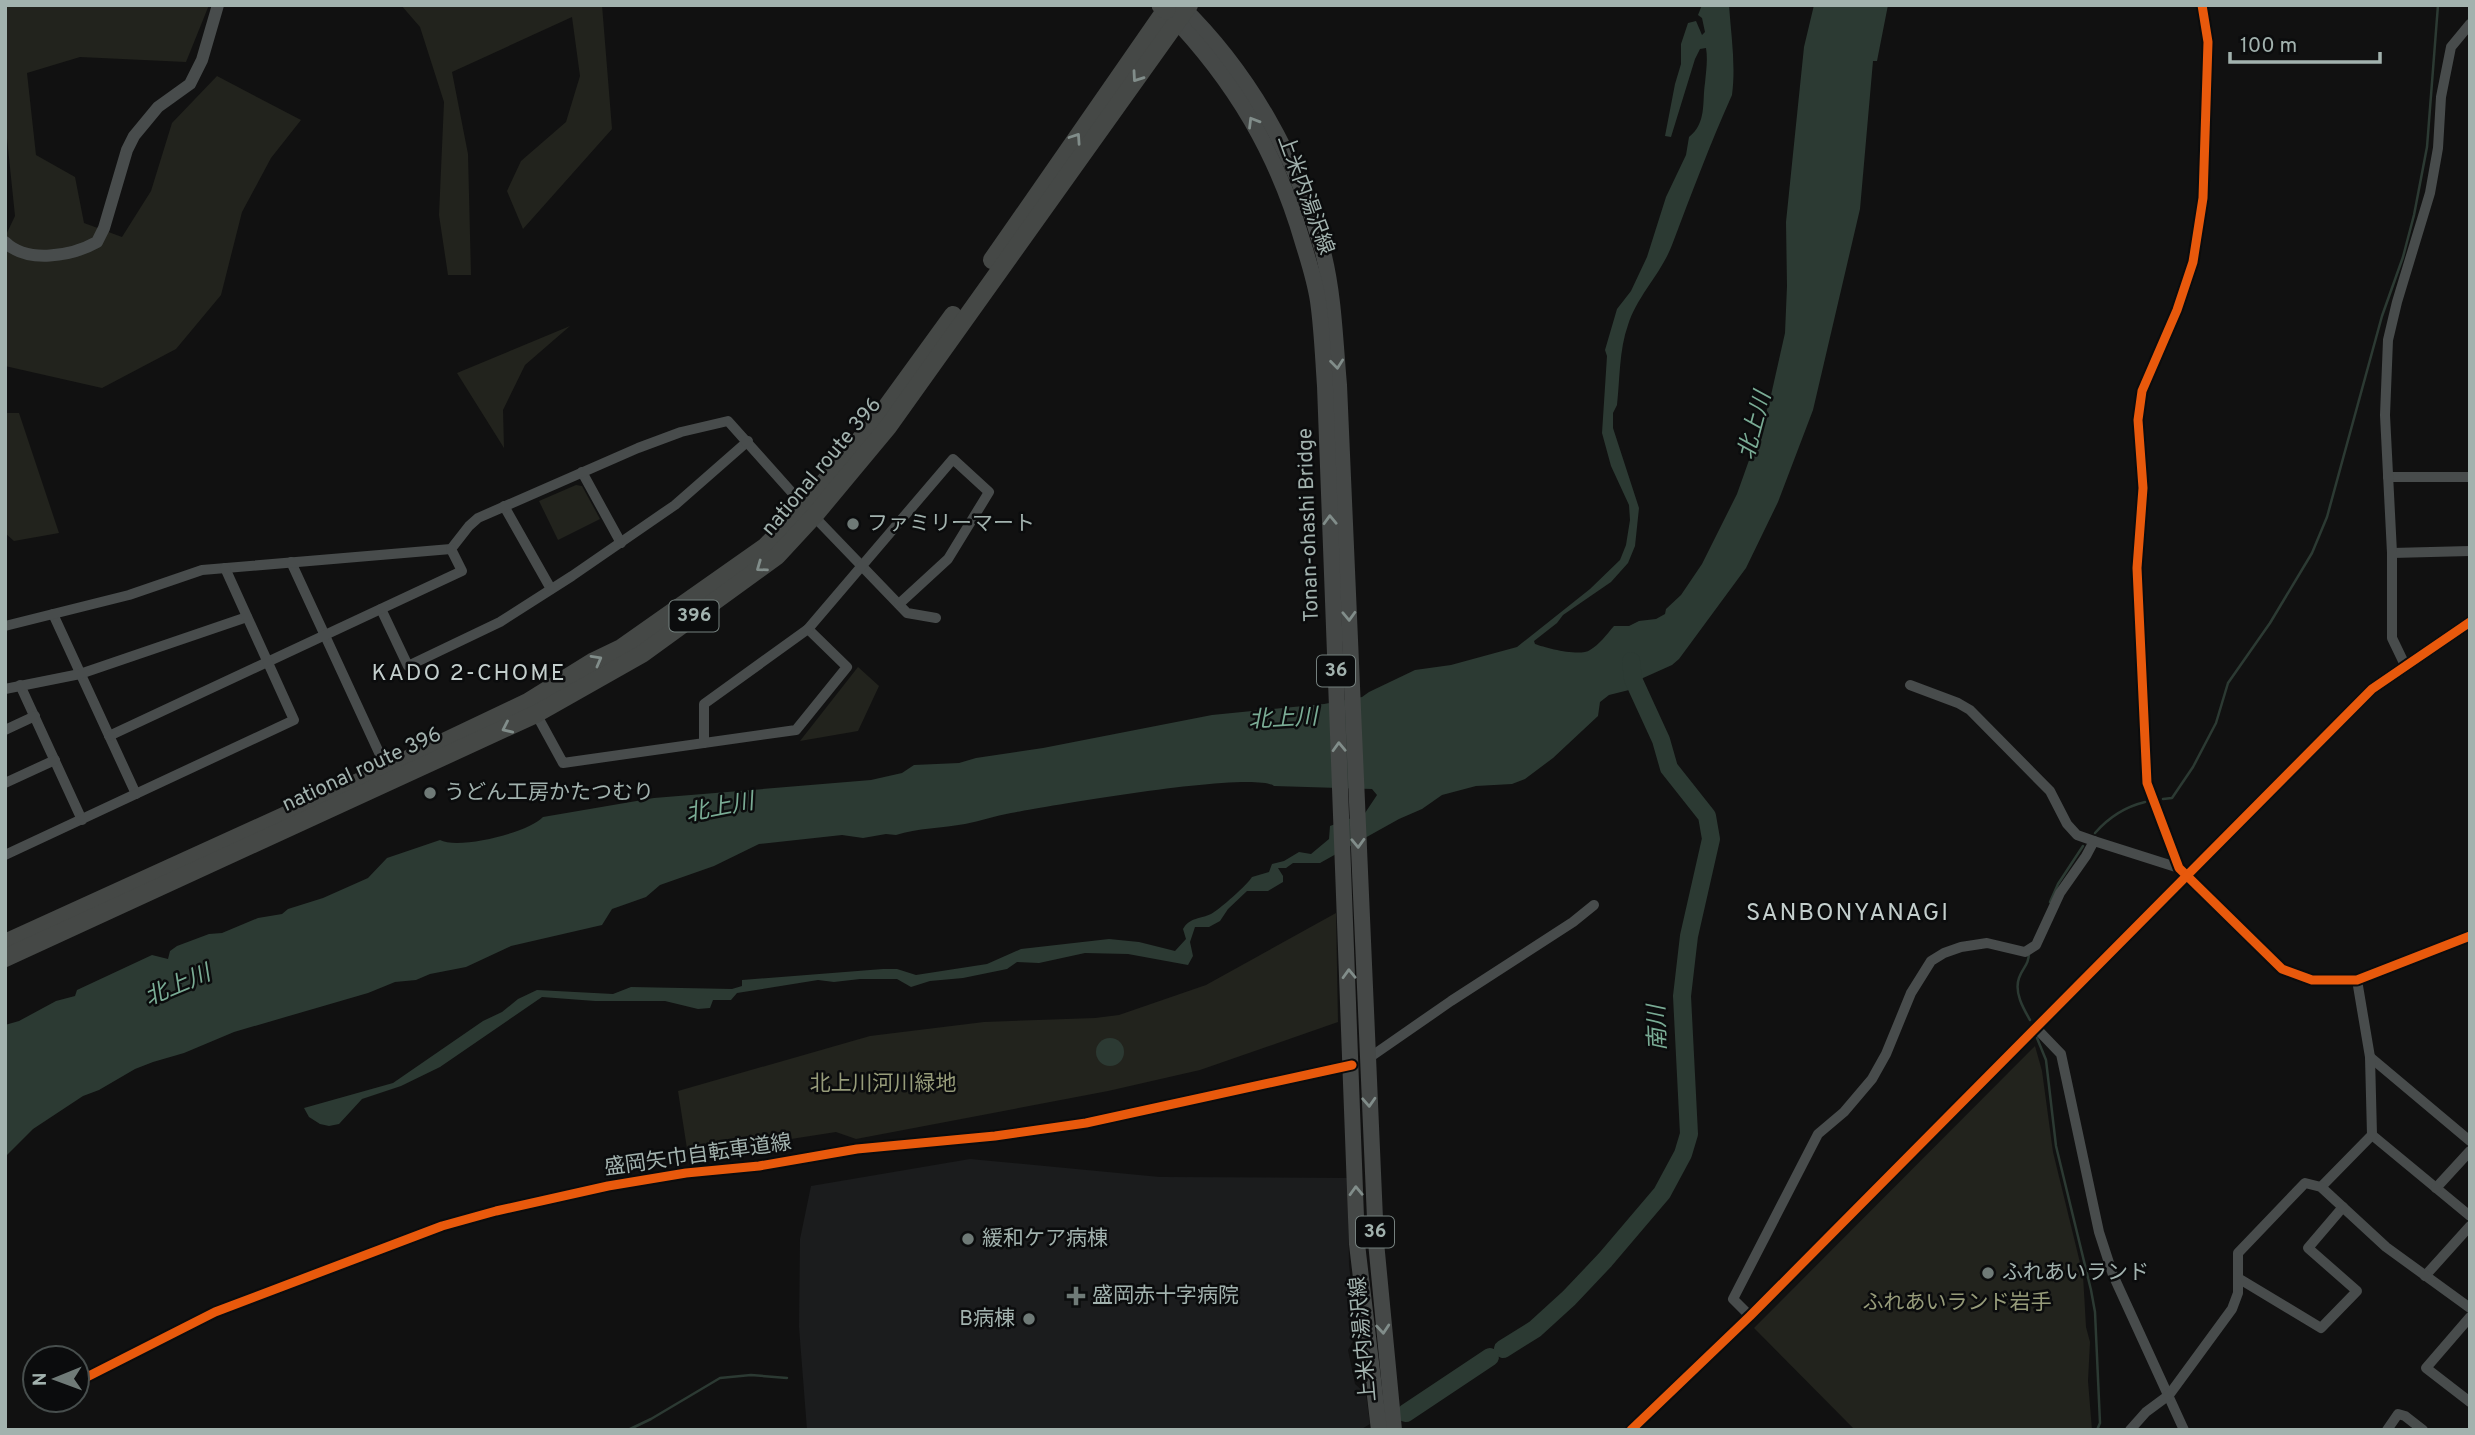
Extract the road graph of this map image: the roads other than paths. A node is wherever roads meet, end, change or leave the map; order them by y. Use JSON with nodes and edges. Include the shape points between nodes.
{"nodes":[{"id":1,"x":218,"y":5,"type":"edge"},
{"id":2,"x":2202,"y":5,"type":"edge"},
{"id":3,"x":1175,"y":9,"type":"edge"},
{"id":4,"x":2470,"y":24,"type":"edge"},
{"id":5,"x":5,"y":242,"type":"edge"},
{"id":6,"x":1324,"y":298,"type":"joint"},
{"id":7,"x":748,"y":441,"type":"junction"},
{"id":8,"x":582,"y":472,"type":"junction"},
{"id":9,"x":2388,"y":477,"type":"junction"},
{"id":10,"x":2470,"y":477,"type":"edge"},
{"id":11,"x":505,"y":506,"type":"junction"},
{"id":12,"x":809,"y":511,"type":"junction"},
{"id":13,"x":621,"y":543,"type":"junction"},
{"id":14,"x":451,"y":549,"type":"junction"},
{"id":15,"x":2470,"y":551,"type":"edge"},
{"id":16,"x":2392,"y":553,"type":"junction"},
{"id":17,"x":291,"y":562,"type":"junction"},
{"id":18,"x":861,"y":566,"type":"junction"},
{"id":19,"x":225,"y":568,"type":"junction"},
{"id":20,"x":551,"y":589,"type":"junction"},
{"id":21,"x":899,"y":604,"type":"junction"},
{"id":22,"x":381,"y":609,"type":"junction"},
{"id":23,"x":53,"y":614,"type":"junction"},
{"id":24,"x":247,"y":617,"type":"junction"},
{"id":25,"x":936,"y":618,"type":"dead end"},
{"id":26,"x":2470,"y":622,"type":"edge"},
{"id":27,"x":5,"y":626,"type":"edge"},
{"id":28,"x":808,"y":629,"type":"junction"},
{"id":29,"x":325,"y":635,"type":"junction"},
{"id":30,"x":268,"y":662,"type":"junction"},
{"id":31,"x":2404,"y":665,"type":"junction"},
{"id":32,"x":80,"y":674,"type":"junction"},
{"id":33,"x":20,"y":685,"type":"junction"},
{"id":34,"x":1910,"y":685,"type":"dead end"},
{"id":35,"x":5,"y":689,"type":"edge"},
{"id":36,"x":532,"y":708,"type":"junction"},
{"id":37,"x":34,"y":716,"type":"junction"},
{"id":38,"x":5,"y":730,"type":"edge"},
{"id":39,"x":109,"y":736,"type":"junction"},
{"id":40,"x":704,"y":743,"type":"junction"},
{"id":41,"x":55,"y":760,"type":"junction"},
{"id":42,"x":389,"y":775,"type":"junction"},
{"id":43,"x":5,"y":783,"type":"edge"},
{"id":44,"x":136,"y":794,"type":"junction"},
{"id":45,"x":82,"y":820,"type":"junction"},
{"id":46,"x":2094,"y":841,"type":"junction"},
{"id":47,"x":5,"y":855,"type":"edge"},
{"id":48,"x":2182,"y":871,"type":"junction"},
{"id":49,"x":1594,"y":905,"type":"dead end"},
{"id":50,"x":2470,"y":936,"type":"edge"},
{"id":51,"x":5,"y":943,"type":"edge"},
{"id":52,"x":5,"y":958,"type":"edge"},
{"id":53,"x":2357,"y":980,"type":"junction"},
{"id":54,"x":2035,"y":1027,"type":"junction"},
{"id":55,"x":1358,"y":1038,"type":"junction"},
{"id":56,"x":2370,"y":1057,"type":"junction"},
{"id":57,"x":1366,"y":1060,"type":"junction"},
{"id":58,"x":2372,"y":1135,"type":"junction"},
{"id":59,"x":2470,"y":1141,"type":"edge"},
{"id":60,"x":2470,"y":1151,"type":"edge"},
{"id":61,"x":2321,"y":1187,"type":"junction"},
{"id":62,"x":2436,"y":1188,"type":"junction"},
{"id":63,"x":2343,"y":1208,"type":"junction"},
{"id":64,"x":2470,"y":1216,"type":"edge"},
{"id":65,"x":2470,"y":1226,"type":"edge"},
{"id":66,"x":2425,"y":1276,"type":"junction"},
{"id":67,"x":2238,"y":1278,"type":"junction"},
{"id":68,"x":2470,"y":1308,"type":"edge"},
{"id":69,"x":1750,"y":1316,"type":"junction"},
{"id":70,"x":2470,"y":1317,"type":"edge"},
{"id":71,"x":2169,"y":1395,"type":"junction"},
{"id":72,"x":2470,"y":1402,"type":"edge"},
{"id":73,"x":1379,"y":1430,"type":"edge"},
{"id":74,"x":1394,"y":1430,"type":"edge"},
{"id":75,"x":1631,"y":1430,"type":"edge"},
{"id":76,"x":2130,"y":1430,"type":"edge"},
{"id":77,"x":2183,"y":1430,"type":"edge"},
{"id":78,"x":2387,"y":1430,"type":"edge"},
{"id":79,"x":2423,"y":1430,"type":"edge"}],
"edges":[{"from":1,"to":5,"type":"street","via":[[190,84],[158,107],[134,136],[97,242],[61,254],[32,255]]},
{"from":2,"to":48,"type":"street","via":[[2207,42],[2203,198],[2193,262],[2143,391],[2138,420],[2143,488],[2137,568],[2147,783]]},
{"from":3,"to":6,"type":"main road","name":"上米内湯沢線","number":"36","via":[[1242,78],[1293,166],[1323,253]]},
{"from":3,"to":12,"type":"highway","name":"national route 396","number":"396"},
{"from":4,"to":9,"type":"street","via":[[2451,47],[2430,193],[2388,340]]},
{"from":6,"to":55,"type":"main road","name":"Tonan-ohashi Bridge","number":"36"},
{"from":7,"to":8,"type":"street","via":[[729,421],[681,432]]},
{"from":7,"to":12,"type":"street"},
{"from":7,"to":13,"type":"street","via":[[675,505]]},
{"from":8,"to":11,"type":"street"},
{"from":8,"to":13,"type":"street"},
{"from":9,"to":10,"type":"street"},
{"from":9,"to":16,"type":"street"},
{"from":11,"to":14,"type":"street","via":[[478,518]]},
{"from":11,"to":20,"type":"street"},
{"from":12,"to":18,"type":"street"},
{"from":12,"to":36,"type":"highway","name":"national route 396","number":"396"},
{"from":13,"to":20,"type":"street"},
{"from":14,"to":17,"type":"street"},
{"from":14,"to":22,"type":"street","via":[[462,571]]},
{"from":15,"to":16,"type":"street"},
{"from":16,"to":31,"type":"street","via":[[2392,638]]},
{"from":17,"to":19,"type":"street"},
{"from":17,"to":29,"type":"street"},
{"from":18,"to":21,"type":"street"},
{"from":18,"to":21,"type":"street","via":[[953,459],[989,492],[948,559]]},
{"from":18,"to":28,"type":"street"},
{"from":19,"to":23,"type":"street","via":[[202,570]]},
{"from":19,"to":24,"type":"street"},
{"from":20,"to":22,"type":"street","via":[[500,622],[408,667]]},
{"from":21,"to":25,"type":"street","via":[[907,613]]},
{"from":22,"to":29,"type":"street"},
{"from":23,"to":27,"type":"street"},
{"from":23,"to":32,"type":"street"},
{"from":24,"to":30,"type":"street"},
{"from":24,"to":32,"type":"street"},
{"from":26,"to":31,"type":"street"},
{"from":28,"to":40,"type":"street","via":[[704,704]]},
{"from":28,"to":40,"type":"street","via":[[847,667],[796,730]]},
{"from":29,"to":30,"type":"street"},
{"from":29,"to":42,"type":"street"},
{"from":30,"to":39,"type":"street"},
{"from":30,"to":44,"type":"street","via":[[294,720]]},
{"from":31,"to":48,"type":"street","via":[[2372,689]]},
{"from":32,"to":33,"type":"street"},
{"from":32,"to":39,"type":"street"},
{"from":33,"to":35,"type":"street"},
{"from":33,"to":37,"type":"street"},
{"from":34,"to":46,"type":"street","via":[[1970,710],[2050,791],[2077,835]]},
{"from":36,"to":40,"type":"street","via":[[563,763]]},
{"from":36,"to":42,"type":"highway","name":"national route 396","number":"396"},
{"from":37,"to":38,"type":"street"},
{"from":37,"to":41,"type":"street"},
{"from":39,"to":44,"type":"street"},
{"from":41,"to":43,"type":"street"},
{"from":41,"to":45,"type":"street"},
{"from":42,"to":51,"type":"highway","name":"national route 396","number":"396"},
{"from":42,"to":52,"type":"highway","name":"national route 396","number":"396"},
{"from":44,"to":45,"type":"street"},
{"from":45,"to":47,"type":"street"},
{"from":46,"to":48,"type":"street"},
{"from":46,"to":69,"type":"street","via":[[2060,893],[2036,945],[2025,952],[1987,943],[1961,947],[1931,961],[1911,993],[1872,1079],[1818,1134],[1769,1228],[1733,1299]]},
{"from":48,"to":53,"type":"street","via":[[2282,969],[2312,980]]},
{"from":48,"to":54,"type":"street"},
{"from":49,"to":57,"type":"street"},
{"from":50,"to":53,"type":"street"},
{"from":53,"to":56,"type":"street"},
{"from":54,"to":69,"type":"street"},
{"from":54,"to":71,"type":"street","via":[[2061,1054],[2099,1232],[2132,1320]]},
{"from":55,"to":57,"type":"main road","name":"上米内湯沢線","number":"36"},
{"from":73,"to":55,"type":"main road","name":"上米内湯沢線","number":"36","one_way":true,"via":[[1357,1244]]},
{"from":56,"to":58,"type":"street"},
{"from":56,"to":59,"type":"street"},
{"from":57,"to":74,"type":"main road","name":"上米内湯沢線","number":"36","one_way":true,"via":[[1376,1242]]},
{"from":58,"to":61,"type":"street"},
{"from":58,"to":62,"type":"street"},
{"from":60,"to":62,"type":"street"},
{"from":61,"to":63,"type":"street"},
{"from":61,"to":67,"type":"street","via":[[2301,1186],[2238,1253]]},
{"from":62,"to":64,"type":"street"},
{"from":63,"to":66,"type":"street"},
{"from":63,"to":67,"type":"street","via":[[2308,1248],[2357,1291],[2321,1328]]},
{"from":65,"to":66,"type":"street"},
{"from":66,"to":68,"type":"street"},
{"from":67,"to":71,"type":"street","via":[[2232,1309]]},
{"from":69,"to":75,"type":"street"},
{"from":70,"to":72,"type":"street","via":[[2426,1367]]},
{"from":71,"to":76,"type":"street"},
{"from":71,"to":77,"type":"street"},
{"from":78,"to":79,"type":"street","via":[[2398,1414]]}]}
